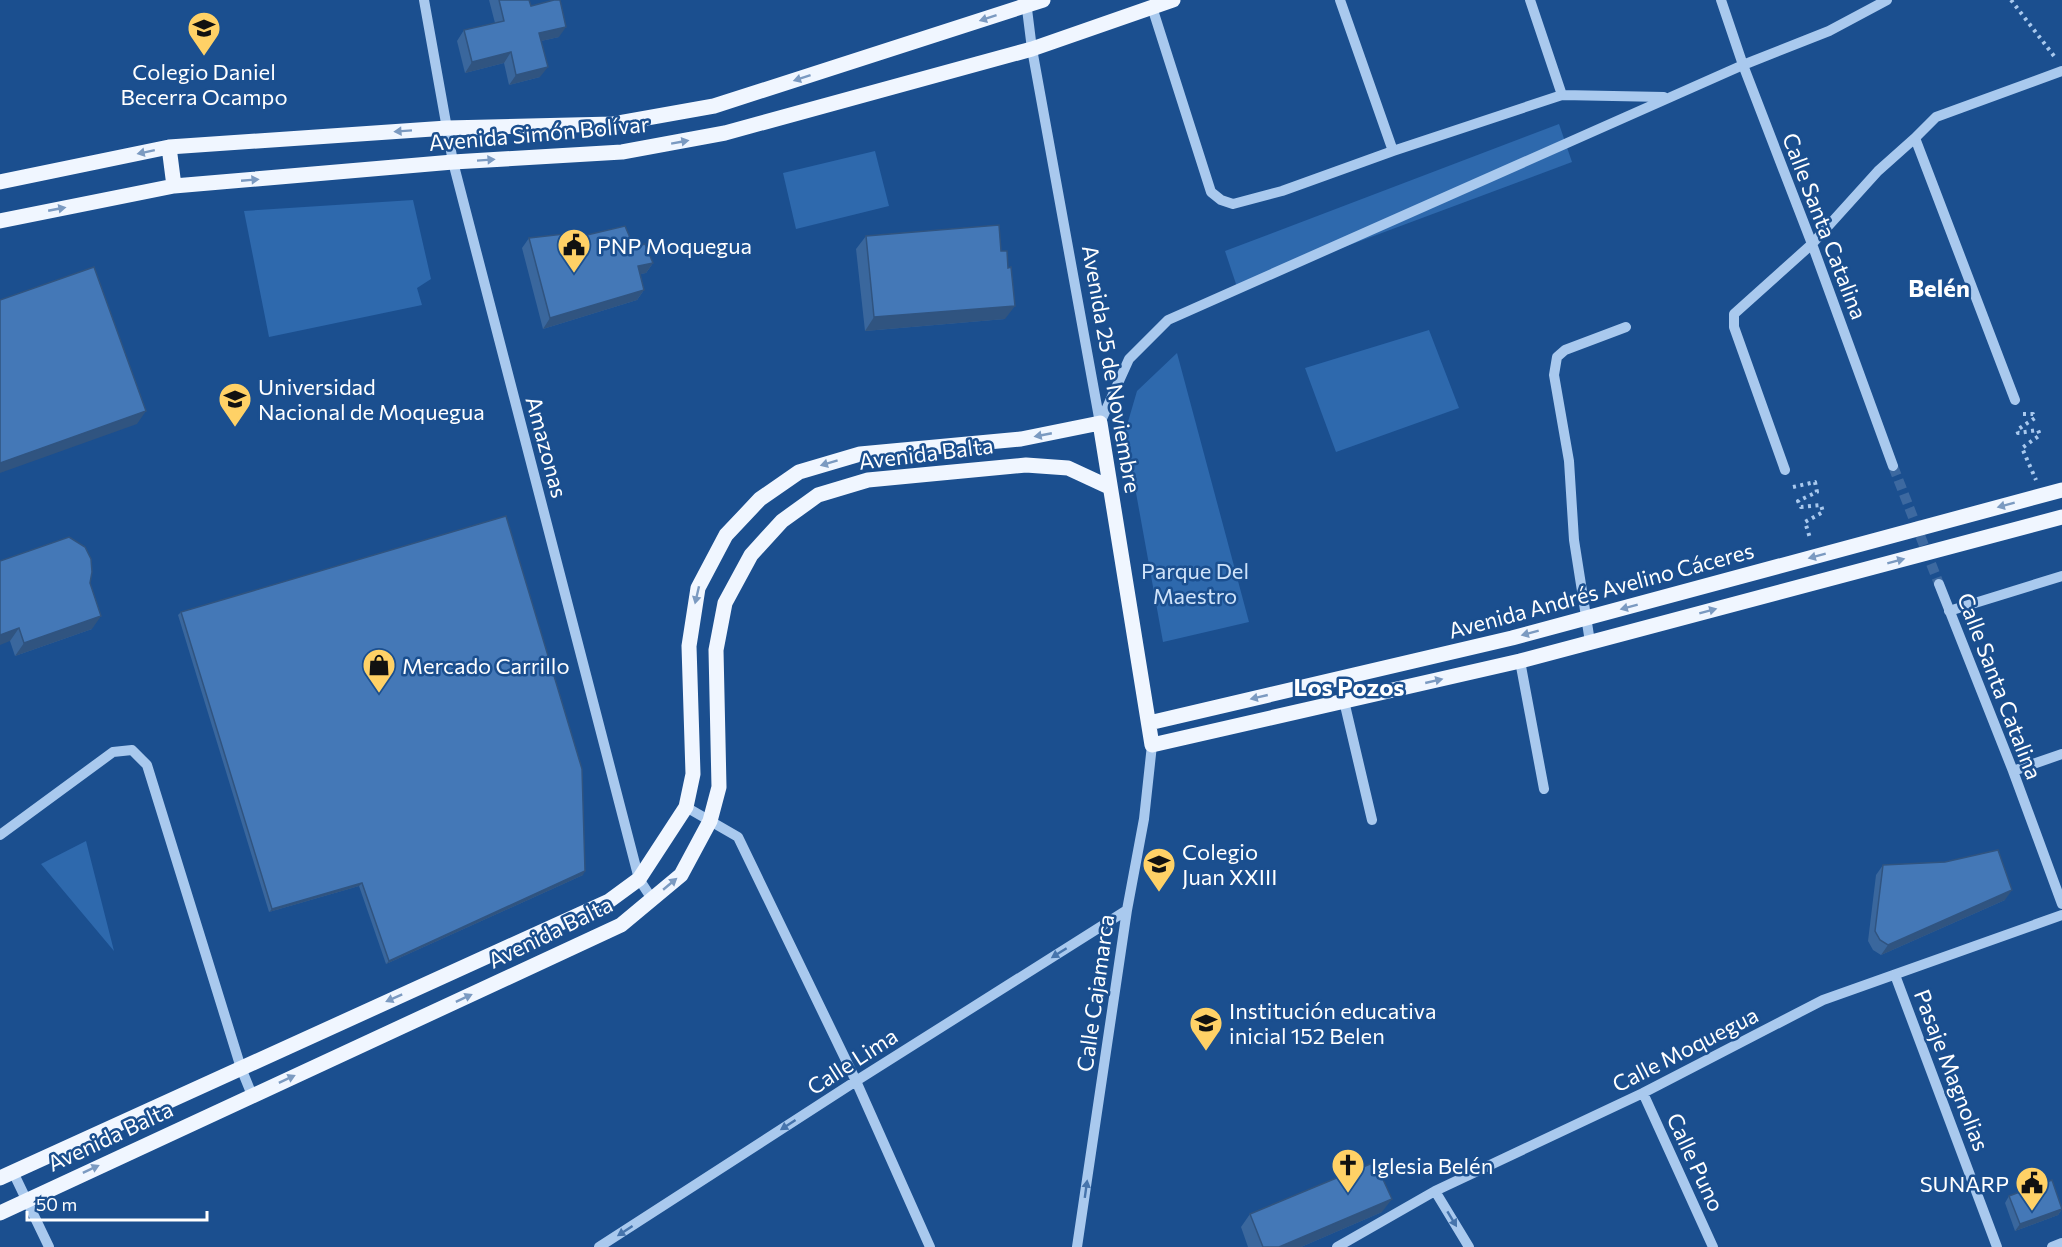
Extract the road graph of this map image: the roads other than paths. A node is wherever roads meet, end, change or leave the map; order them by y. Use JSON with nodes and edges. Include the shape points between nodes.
{"nodes":[{"id":1,"x":424,"y":0,"type":"edge"},
{"id":2,"x":1043,"y":0,"type":"edge"},
{"id":3,"x":1173,"y":0,"type":"edge"},
{"id":4,"x":1340,"y":0,"type":"edge"},
{"id":5,"x":1530,"y":0,"type":"edge"},
{"id":6,"x":1721,"y":0,"type":"edge"},
{"id":7,"x":1887,"y":0,"type":"edge"},
{"id":8,"x":1027,"y":3,"type":"edge"},
{"id":9,"x":1152,"y":8,"type":"junction"},
{"id":10,"x":1032,"y":49,"type":"junction"},
{"id":11,"x":1743,"y":65,"type":"junction"},
{"id":12,"x":2062,"y":71,"type":"edge"},
{"id":13,"x":1562,"y":95,"type":"junction"},
{"id":14,"x":1669,"y":97,"type":"junction"},
{"id":15,"x":447,"y":128,"type":"junction"},
{"id":16,"x":1915,"y":138,"type":"junction"},
{"id":17,"x":169,"y":147,"type":"junction"},
{"id":18,"x":1393,"y":151,"type":"junction"},
{"id":19,"x":453,"y":162,"type":"junction"},
{"id":20,"x":0,"y":182,"type":"edge"},
{"id":21,"x":174,"y":186,"type":"junction"},
{"id":22,"x":0,"y":221,"type":"edge"},
{"id":23,"x":1812,"y":244,"type":"junction"},
{"id":24,"x":1626,"y":327,"type":"dead end"},
{"id":25,"x":2015,"y":400,"type":"road end"},
{"id":26,"x":1100,"y":423,"type":"junction"},
{"id":27,"x":1893,"y":466,"type":"tunnel mouth"},
{"id":28,"x":1785,"y":470,"type":"road end"},
{"id":29,"x":1109,"y":487,"type":"junction"},
{"id":30,"x":2062,"y":490,"type":"edge"},
{"id":31,"x":2062,"y":517,"type":"edge"},
{"id":32,"x":2062,"y":576,"type":"edge"},
{"id":33,"x":1939,"y":584,"type":"tunnel mouth"},
{"id":34,"x":1948,"y":610,"type":"junction"},
{"id":35,"x":1587,"y":618,"type":"junction"},
{"id":36,"x":1590,"y":642,"type":"junction"},
{"id":37,"x":1520,"y":661,"type":"junction"},
{"id":38,"x":1344,"y":701,"type":"junction"},
{"id":39,"x":1149,"y":723,"type":"junction"},
{"id":40,"x":1152,"y":745,"type":"junction"},
{"id":41,"x":2062,"y":754,"type":"edge"},
{"id":42,"x":2013,"y":771,"type":"junction"},
{"id":43,"x":1544,"y":789,"type":"dead end"},
{"id":44,"x":686,"y":807,"type":"junction"},
{"id":45,"x":1372,"y":820,"type":"dead end"},
{"id":46,"x":710,"y":821,"type":"junction"},
{"id":47,"x":0,"y":835,"type":"edge"},
{"id":48,"x":639,"y":879,"type":"junction"},
{"id":49,"x":652,"y":899,"type":"junction"},
{"id":50,"x":2062,"y":904,"type":"edge"},
{"id":51,"x":1127,"y":910,"type":"junction"},
{"id":52,"x":2062,"y":915,"type":"edge"},
{"id":53,"x":1895,"y":975,"type":"junction"},
{"id":54,"x":241,"y":1068,"type":"junction"},
{"id":55,"x":856,"y":1081,"type":"junction"},
{"id":56,"x":1643,"y":1093,"type":"junction"},
{"id":57,"x":252,"y":1095,"type":"junction"},
{"id":58,"x":6,"y":1175,"type":"edge"},
{"id":59,"x":1435,"y":1191,"type":"junction"},
{"id":60,"x":25,"y":1200,"type":"junction"},
{"id":61,"x":0,"y":1213,"type":"edge"},
{"id":62,"x":2062,"y":1243,"type":"edge"},
{"id":63,"x":49,"y":1247,"type":"edge"},
{"id":64,"x":599,"y":1247,"type":"edge"},
{"id":65,"x":930,"y":1247,"type":"edge"},
{"id":66,"x":1077,"y":1247,"type":"edge"},
{"id":67,"x":1338,"y":1247,"type":"edge"},
{"id":68,"x":1468,"y":1247,"type":"edge"},
{"id":69,"x":1713,"y":1247,"type":"edge"},
{"id":70,"x":1997,"y":1247,"type":"edge"},
{"id":71,"x":2052,"y":1247,"type":"edge"}],
"edges":[{"from":1,"to":15,"type":"street","name":"Amazonas"},
{"from":2,"to":8,"type":"main road","name":"Avenida Simón Bolívar"},
{"from":3,"to":9,"type":"main road","name":"Avenida Simón Bolívar"},
{"from":4,"to":18,"type":"street"},
{"from":5,"to":13,"type":"street"},
{"from":6,"to":11,"type":"street","name":"Calle Santa Catalina"},
{"from":7,"to":11,"type":"street","via":[[1829,31]]},
{"from":8,"to":10,"type":"street","name":"Avenida 25 de Noviembre"},
{"from":8,"to":15,"type":"main road","name":"Avenida Simón Bolívar","one_way":true,"via":[[714,106],[613,124]]},
{"from":9,"to":10,"type":"main road","name":"Avenida Simón Bolívar"},
{"from":9,"to":18,"type":"street","via":[[1206,179],[1211,192],[1221,200],[1233,204],[1282,191]]},
{"from":19,"to":10,"type":"main road","name":"Avenida Simón Bolívar","one_way":true,"via":[[622,152],[725,133]]},
{"from":10,"to":26,"type":"street","name":"Avenida 25 de Noviembre"},
{"from":11,"to":14,"type":"street"},
{"from":11,"to":23,"type":"street","name":"Calle Santa Catalina"},
{"from":12,"to":16,"type":"street","via":[[1936,117]]},
{"from":13,"to":14,"type":"street"},
{"from":13,"to":18,"type":"street"},
{"from":14,"to":26,"type":"street","via":[[1168,320],[1129,358]]},
{"from":15,"to":17,"type":"main road","name":"Avenida Simón Bolívar","one_way":true},
{"from":15,"to":19,"type":"street","name":"Amazonas"},
{"from":16,"to":23,"type":"street","via":[[1878,171]]},
{"from":16,"to":25,"type":"street"},
{"from":17,"to":20,"type":"main road","name":"Avenida Simón Bolívar","one_way":true},
{"from":17,"to":21,"type":"main road"},
{"from":21,"to":19,"type":"main road","name":"Avenida Simón Bolívar","one_way":true},
{"from":19,"to":48,"type":"street","name":"Amazonas"},
{"from":22,"to":21,"type":"main road","name":"Avenida Simón Bolívar","one_way":true},
{"from":23,"to":27,"type":"street","name":"Calle Santa Catalina"},
{"from":23,"to":28,"type":"street","via":[[1734,314],[1734,327]]},
{"from":24,"to":35,"type":"street","via":[[1565,350],[1557,357],[1554,375],[1569,461],[1574,540]]},
{"from":26,"to":29,"type":"main road","name":"Avenida 25 de Noviembre"},
{"from":26,"to":44,"type":"main road","name":"Avenida Balta","one_way":true,"via":[[1022,439],[860,454],[799,472],[760,499],[726,535],[698,588],[689,646],[693,774]]},
{"from":29,"to":39,"type":"main road","name":"Avenida 25 de Noviembre"},
{"from":29,"to":46,"type":"main road","name":"Avenida Balta","via":[[1068,468],[1026,465],[868,480],[818,495],[782,521],[751,555],[725,603],[716,651],[719,787]]},
{"from":30,"to":35,"type":"main road","name":"Avenida Andrés Avelino Cáceres","one_way":true},
{"from":36,"to":31,"type":"main road","name":"Avenida Andrés Avelino Cáceres","one_way":true},
{"from":32,"to":34,"type":"street"},
{"from":33,"to":34,"type":"street","name":"Calle Santa Catalina"},
{"from":34,"to":42,"type":"street","name":"Calle Santa Catalina"},
{"from":35,"to":36,"type":"street"},
{"from":35,"to":39,"type":"main road","name":"Avenida Andrés Avelino Cáceres","one_way":true},
{"from":36,"to":37,"type":"main road","name":"Avenida Andrés Avelino Cáceres"},
{"from":38,"to":37,"type":"main road","name":"Avenida Andrés Avelino Cáceres","one_way":true},
{"from":37,"to":43,"type":"street"},
{"from":38,"to":40,"type":"main road","name":"Avenida Andrés Avelino Cáceres"},
{"from":38,"to":45,"type":"street"},
{"from":39,"to":40,"type":"main road","name":"Avenida 25 de Noviembre"},
{"from":40,"to":51,"type":"street","name":"Calle Cajamarca","via":[[1144,819]]},
{"from":41,"to":42,"type":"street"},
{"from":42,"to":50,"type":"street","name":"Calle Santa Catalina"},
{"from":44,"to":46,"type":"street"},
{"from":44,"to":48,"type":"main road","name":"Avenida Balta"},
{"from":49,"to":46,"type":"main road","name":"Avenida Balta","one_way":true,"via":[[681,874]]},
{"from":46,"to":55,"type":"street","via":[[738,837]]},
{"from":47,"to":54,"type":"street","via":[[113,752],[132,750],[147,765]]},
{"from":48,"to":49,"type":"street","name":"Amazonas"},
{"from":48,"to":54,"type":"main road","name":"Avenida Balta","one_way":true,"via":[[609,901]]},
{"from":57,"to":49,"type":"main road","name":"Avenida Balta","one_way":true,"via":[[621,925]]},
{"from":51,"to":55,"type":"street","name":"Calle Lima","one_way":true},
{"from":66,"to":51,"type":"street","name":"Calle Cajamarca","one_way":true},
{"from":52,"to":53,"type":"street","name":"Calle Moquegua"},
{"from":53,"to":56,"type":"street","name":"Calle Moquegua","via":[[1823,1000]]},
{"from":53,"to":70,"type":"street","name":"Pasaje Magnolias"},
{"from":54,"to":57,"type":"street"},
{"from":54,"to":58,"type":"main road","name":"Avenida Balta"},
{"from":55,"to":64,"type":"street","name":"Calle Lima","one_way":true},
{"from":55,"to":65,"type":"street"},
{"from":56,"to":59,"type":"street","name":"Calle Moquegua"},
{"from":56,"to":69,"type":"street","name":"Calle Puno"},
{"from":60,"to":57,"type":"main road","name":"Avenida Balta","one_way":true},
{"from":58,"to":60,"type":"street"},
{"from":59,"to":67,"type":"street","name":"Calle Moquegua"},
{"from":59,"to":68,"type":"street","one_way":true},
{"from":60,"to":61,"type":"main road","name":"Avenida Balta"},
{"from":60,"to":63,"type":"street"},
{"from":62,"to":71,"type":"street"}]}
